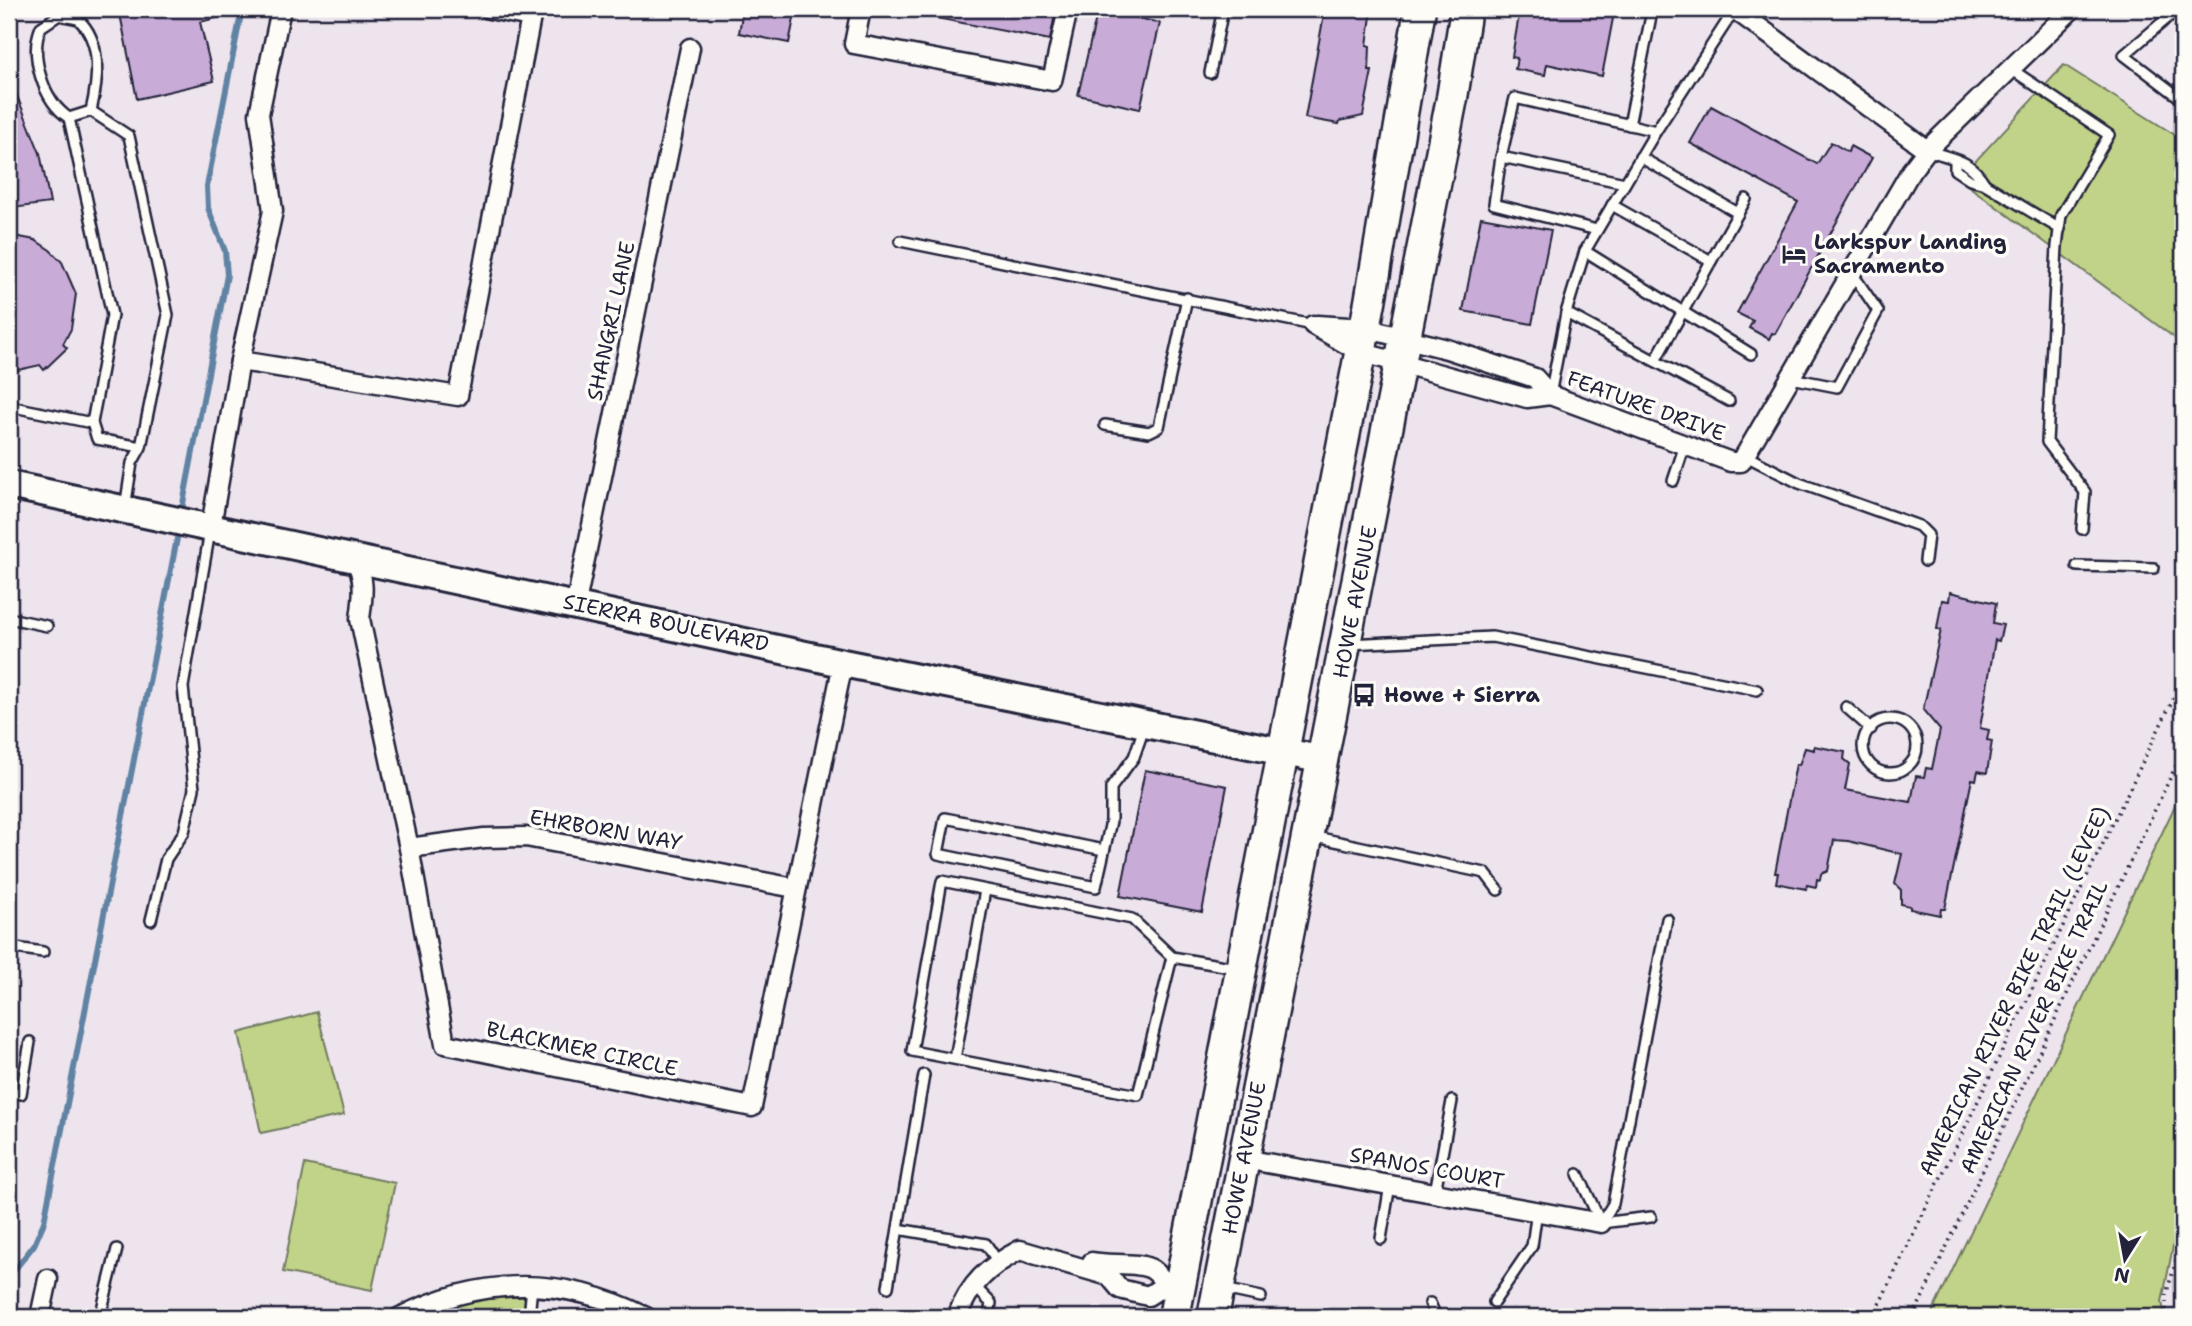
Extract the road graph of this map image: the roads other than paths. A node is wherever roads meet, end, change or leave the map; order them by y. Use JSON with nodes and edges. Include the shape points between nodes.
{"nodes":[{"id":1,"x":281,"y":9,"type":"edge"},
{"id":2,"x":489,"y":9,"type":"edge"},
{"id":3,"x":860,"y":9,"type":"edge"},
{"id":4,"x":1068,"y":9,"type":"edge"},
{"id":5,"x":1223,"y":9,"type":"edge"},
{"id":6,"x":1420,"y":9,"type":"edge"},
{"id":7,"x":1466,"y":9,"type":"edge"},
{"id":8,"x":1734,"y":9,"type":"edge"},
{"id":9,"x":2072,"y":9,"type":"edge"},
{"id":10,"x":2178,"y":9,"type":"edge"},
{"id":11,"x":1651,"y":16,"type":"dead end"},
{"id":12,"x":690,"y":48,"type":"dead end"},
{"id":13,"x":2011,"y":69,"type":"junction"},
{"id":14,"x":1210,"y":73,"type":"dead end"},
{"id":15,"x":2183,"y":100,"type":"edge"},
{"id":16,"x":91,"y":111,"type":"junction"},
{"id":17,"x":69,"y":118,"type":"junction"},
{"id":18,"x":1629,"y":125,"type":"junction"},
{"id":19,"x":1656,"y":131,"type":"junction"},
{"id":20,"x":1927,"y":150,"type":"junction"},
{"id":21,"x":1501,"y":157,"type":"junction"},
{"id":22,"x":1640,"y":157,"type":"junction"},
{"id":23,"x":1625,"y":183,"type":"junction"},
{"id":24,"x":1746,"y":199,"type":"dead end"},
{"id":25,"x":1612,"y":205,"type":"junction"},
{"id":26,"x":1738,"y":213,"type":"junction"},
{"id":27,"x":2060,"y":229,"type":"junction"},
{"id":28,"x":1597,"y":230,"type":"junction"},
{"id":29,"x":900,"y":241,"type":"dead end"},
{"id":30,"x":1585,"y":251,"type":"junction"},
{"id":31,"x":1711,"y":261,"type":"junction"},
{"id":32,"x":1852,"y":273,"type":"junction"},
{"id":33,"x":1187,"y":298,"type":"junction"},
{"id":34,"x":1683,"y":312,"type":"junction"},
{"id":35,"x":1566,"y":313,"type":"junction"},
{"id":36,"x":1313,"y":325,"type":"joint"},
{"id":37,"x":1363,"y":340,"type":"junction"},
{"id":38,"x":1403,"y":350,"type":"junction"},
{"id":39,"x":1751,"y":354,"type":"dead end"},
{"id":40,"x":240,"y":361,"type":"junction"},
{"id":41,"x":1656,"y":361,"type":"junction"},
{"id":42,"x":1791,"y":378,"type":"junction"},
{"id":43,"x":1550,"y":395,"type":"junction"},
{"id":44,"x":1729,"y":401,"type":"dead end"},
{"id":45,"x":9,"y":406,"type":"edge"},
{"id":46,"x":92,"y":423,"type":"junction"},
{"id":47,"x":1105,"y":425,"type":"dead end"},
{"id":48,"x":1685,"y":445,"type":"junction"},
{"id":49,"x":141,"y":447,"type":"junction"},
{"id":50,"x":1746,"y":456,"type":"junction"},
{"id":51,"x":1673,"y":481,"type":"dead end"},
{"id":52,"x":9,"y":485,"type":"edge"},
{"id":53,"x":125,"y":508,"type":"junction"},
{"id":54,"x":192,"y":522,"type":"junction"},
{"id":55,"x":2082,"y":529,"type":"dead end"},
{"id":56,"x":354,"y":557,"type":"junction"},
{"id":57,"x":1925,"y":561,"type":"dead end"},
{"id":58,"x":2077,"y":565,"type":"dead end"},
{"id":59,"x":2154,"y":568,"type":"dead end"},
{"id":60,"x":576,"y":603,"type":"junction"},
{"id":61,"x":9,"y":618,"type":"edge"},
{"id":62,"x":47,"y":626,"type":"dead end"},
{"id":63,"x":1346,"y":644,"type":"junction"},
{"id":64,"x":844,"y":663,"type":"junction"},
{"id":65,"x":1757,"y":690,"type":"dead end"},
{"id":66,"x":1846,"y":707,"type":"dead end"},
{"id":67,"x":1145,"y":723,"type":"junction"},
{"id":68,"x":1871,"y":729,"type":"junction"},
{"id":69,"x":1284,"y":751,"type":"junction"},
{"id":70,"x":1324,"y":760,"type":"junction"},
{"id":71,"x":1309,"y":836,"type":"junction"},
{"id":72,"x":409,"y":848,"type":"junction"},
{"id":73,"x":1104,"y":849,"type":"junction"},
{"id":74,"x":795,"y":888,"type":"junction"},
{"id":75,"x":985,"y":890,"type":"junction"},
{"id":76,"x":1498,"y":890,"type":"dead end"},
{"id":77,"x":1667,"y":919,"type":"dead end"},
{"id":78,"x":151,"y":920,"type":"dead end"},
{"id":79,"x":9,"y":947,"type":"edge"},
{"id":80,"x":43,"y":952,"type":"dead end"},
{"id":81,"x":1172,"y":957,"type":"junction"},
{"id":82,"x":1241,"y":967,"type":"junction"},
{"id":83,"x":30,"y":1042,"type":"dead end"},
{"id":84,"x":955,"y":1059,"type":"junction"},
{"id":85,"x":924,"y":1075,"type":"dead end"},
{"id":86,"x":9,"y":1091,"type":"edge"},
{"id":87,"x":1452,"y":1101,"type":"dead end"},
{"id":88,"x":1244,"y":1159,"type":"junction"},
{"id":89,"x":1578,"y":1174,"type":"dead end"},
{"id":90,"x":1390,"y":1185,"type":"junction"},
{"id":91,"x":1435,"y":1192,"type":"junction"},
{"id":92,"x":1537,"y":1210,"type":"junction"},
{"id":93,"x":1651,"y":1217,"type":"dead end"},
{"id":94,"x":1601,"y":1223,"type":"junction"},
{"id":95,"x":898,"y":1229,"type":"junction"},
{"id":96,"x":1381,"y":1239,"type":"dead end"},
{"id":97,"x":117,"y":1249,"type":"dead end"},
{"id":98,"x":998,"y":1262,"type":"junction"},
{"id":99,"x":1110,"y":1271,"type":"junction"},
{"id":100,"x":48,"y":1279,"type":"dead end"},
{"id":101,"x":532,"y":1284,"type":"junction"},
{"id":102,"x":973,"y":1285,"type":"junction"},
{"id":103,"x":1172,"y":1286,"type":"junction"},
{"id":104,"x":888,"y":1287,"type":"dead end"},
{"id":105,"x":1219,"y":1288,"type":"junction"},
{"id":106,"x":1261,"y":1297,"type":"dead end"},
{"id":107,"x":1494,"y":1302,"type":"dead end"},
{"id":108,"x":1430,"y":1303,"type":"dead end"},
{"id":109,"x":40,"y":1317,"type":"edge"},
{"id":110,"x":100,"y":1317,"type":"edge"},
{"id":111,"x":400,"y":1317,"type":"edge"},
{"id":112,"x":529,"y":1317,"type":"edge"},
{"id":113,"x":646,"y":1317,"type":"edge"},
{"id":114,"x":957,"y":1317,"type":"edge"},
{"id":115,"x":989,"y":1317,"type":"edge"},
{"id":116,"x":1174,"y":1317,"type":"edge"},
{"id":117,"x":1198,"y":1317,"type":"edge"},
{"id":118,"x":1213,"y":1317,"type":"edge"},
{"id":119,"x":1436,"y":1317,"type":"edge"}],
"edges":[{"from":1,"to":40,"type":"street","via":[[259,114],[273,211]]},
{"from":2,"to":40,"type":"street","via":[[531,17],[458,396]]},
{"from":3,"to":4,"type":"street","via":[[854,44],[1052,81]]},
{"from":5,"to":14,"type":"lane"},
{"from":6,"to":37,"type":"main road","name":"HOWE AVENUE"},
{"from":7,"to":38,"type":"main road","name":"HOWE AVENUE"},
{"from":8,"to":19,"type":"lane"},
{"from":8,"to":20,"type":"street"},
{"from":9,"to":13,"type":"street","name":"FEATURE DRIVE"},
{"from":10,"to":15,"type":"lane","via":[[2124,55]]},
{"from":11,"to":18,"type":"lane"},
{"from":12,"to":60,"type":"street","name":"SHANGRI LANE"},
{"from":13,"to":20,"type":"street","name":"FEATURE DRIVE"},
{"from":13,"to":27,"type":"lane","via":[[2109,135],[2061,215]]},
{"from":16,"to":17,"type":"lane"},
{"from":16,"to":17,"type":"lane","via":[[98,79],[90,36],[78,19],[59,15],[41,27],[37,45],[47,96]]},
{"from":16,"to":49,"type":"lane","via":[[129,136],[168,315]]},
{"from":17,"to":46,"type":"lane","via":[[112,315]]},
{"from":18,"to":19,"type":"lane"},
{"from":18,"to":21,"type":"lane","via":[[1515,97]]},
{"from":19,"to":22,"type":"lane"},
{"from":20,"to":27,"type":"lane","via":[[1963,160],[1976,169],[1985,184]]},
{"from":20,"to":32,"type":"street","name":"FEATURE DRIVE"},
{"from":21,"to":23,"type":"lane"},
{"from":21,"to":28,"type":"lane","via":[[1494,204]]},
{"from":22,"to":23,"type":"lane"},
{"from":22,"to":26,"type":"lane"},
{"from":23,"to":25,"type":"lane"},
{"from":24,"to":26,"type":"lane"},
{"from":25,"to":28,"type":"lane"},
{"from":25,"to":31,"type":"lane"},
{"from":26,"to":31,"type":"lane"},
{"from":27,"to":55,"type":"lane","via":[[2047,442],[2085,492]]},
{"from":28,"to":30,"type":"lane"},
{"from":29,"to":33,"type":"lane"},
{"from":30,"to":34,"type":"lane"},
{"from":30,"to":35,"type":"lane"},
{"from":31,"to":34,"type":"lane"},
{"from":32,"to":42,"type":"street","name":"FEATURE DRIVE"},
{"from":32,"to":42,"type":"lane","via":[[1878,312],[1837,387]]},
{"from":33,"to":36,"type":"lane"},
{"from":33,"to":47,"type":"lane","via":[[1159,427],[1149,432]]},
{"from":34,"to":39,"type":"lane"},
{"from":34,"to":41,"type":"lane"},
{"from":35,"to":41,"type":"lane"},
{"from":35,"to":43,"type":"lane"},
{"from":36,"to":37,"type":"street","name":"FEATURE DRIVE"},
{"from":37,"to":38,"type":"street","name":"FEATURE DRIVE"},
{"from":37,"to":38,"type":"street","name":"FEATURE DRIVE"},
{"from":37,"to":69,"type":"main road","name":"HOWE AVENUE"},
{"from":38,"to":43,"type":"street","name":"FEATURE DRIVE","via":[[1527,398]]},
{"from":38,"to":43,"type":"street","name":"FEATURE DRIVE","via":[[1535,378]]},
{"from":38,"to":63,"type":"main road","name":"HOWE AVENUE"},
{"from":40,"to":54,"type":"street"},
{"from":41,"to":44,"type":"lane"},
{"from":42,"to":50,"type":"street","name":"FEATURE DRIVE"},
{"from":43,"to":48,"type":"street","name":"FEATURE DRIVE"},
{"from":45,"to":46,"type":"lane"},
{"from":46,"to":49,"type":"lane","via":[[97,439]]},
{"from":48,"to":50,"type":"street","name":"FEATURE DRIVE","via":[[1731,461],[1741,462]]},
{"from":48,"to":51,"type":"lane"},
{"from":49,"to":53,"type":"lane","via":[[132,463]]},
{"from":50,"to":57,"type":"lane","via":[[1799,483],[1919,526],[1928,535]]},
{"from":52,"to":53,"type":"street","name":"SIERRA BOULEVARD"},
{"from":53,"to":54,"type":"street","name":"SIERRA BOULEVARD"},
{"from":54,"to":56,"type":"street","name":"SIERRA BOULEVARD"},
{"from":54,"to":78,"type":"lane","via":[[183,687],[194,789],[184,832],[166,859]]},
{"from":56,"to":60,"type":"street","name":"SIERRA BOULEVARD"},
{"from":56,"to":72,"type":"street","name":"BLACKMER CIRCLE","via":[[364,587],[360,619]]},
{"from":58,"to":59,"type":"lane"},
{"from":60,"to":64,"type":"street","name":"SIERRA BOULEVARD"},
{"from":61,"to":62,"type":"lane"},
{"from":63,"to":65,"type":"lane","via":[[1492,637]]},
{"from":63,"to":70,"type":"main road","name":"HOWE AVENUE"},
{"from":64,"to":67,"type":"street","name":"SIERRA BOULEVARD"},
{"from":64,"to":74,"type":"street","name":"BLACKMER CIRCLE"},
{"from":66,"to":68,"type":"lane"},
{"from":67,"to":69,"type":"street","name":"SIERRA BOULEVARD"},
{"from":67,"to":73,"type":"lane","via":[[1134,757],[1111,788],[1111,821]]},
{"from":68,"to":68,"type":"lane","via":[[1864,750],[1871,765],[1887,773],[1911,764],[1916,739],[1906,724],[1889,720]]},
{"from":69,"to":70,"type":"street","name":"SIERRA BOULEVARD"},
{"from":69,"to":82,"type":"main road","name":"HOWE AVENUE"},
{"from":70,"to":71,"type":"main road","name":"HOWE AVENUE"},
{"from":71,"to":76,"type":"lane","via":[[1485,873]]},
{"from":71,"to":88,"type":"main road","name":"HOWE AVENUE"},
{"from":72,"to":74,"type":"street","name":"EHRBORN WAY","via":[[526,837]]},
{"from":72,"to":74,"type":"street","name":"BLACKMER CIRCLE","via":[[444,1044],[752,1107]]},
{"from":73,"to":73,"type":"lane","via":[[1096,887],[937,854],[945,818]]},
{"from":75,"to":81,"type":"lane","via":[[1132,919]]},
{"from":75,"to":84,"type":"lane"},
{"from":75,"to":84,"type":"lane","via":[[942,881],[912,1051]]},
{"from":77,"to":94,"type":"lane","via":[[1613,1204]]},
{"from":79,"to":80,"type":"lane"},
{"from":81,"to":82,"type":"lane"},
{"from":81,"to":84,"type":"lane","via":[[1138,1095]]},
{"from":82,"to":88,"type":"main road","via":[[1259,1002],[1234,1125]]},
{"from":82,"to":103,"type":"main road","name":"HOWE AVENUE"},
{"from":83,"to":86,"type":"lane","via":[[21,1094]]},
{"from":85,"to":95,"type":"lane"},
{"from":87,"to":91,"type":"lane"},
{"from":88,"to":90,"type":"street","name":"SPANOS COURT"},
{"from":88,"to":105,"type":"main road","name":"HOWE AVENUE"},
{"from":89,"to":94,"type":"lane"},
{"from":90,"to":91,"type":"street","name":"SPANOS COURT"},
{"from":90,"to":96,"type":"lane"},
{"from":91,"to":92,"type":"street","name":"SPANOS COURT"},
{"from":92,"to":94,"type":"street","name":"SPANOS COURT"},
{"from":92,"to":107,"type":"lane","via":[[1532,1246]]},
{"from":93,"to":94,"type":"lane"},
{"from":95,"to":98,"type":"lane","via":[[986,1244]]},
{"from":95,"to":104,"type":"lane"},
{"from":97,"to":110,"type":"lane"},
{"from":98,"to":99,"type":"street","via":[[1020,1250],[1075,1267]]},
{"from":98,"to":102,"type":"street"},
{"from":99,"to":103,"type":"street","via":[[1127,1263],[1153,1269]]},
{"from":99,"to":103,"type":"street","via":[[1120,1289],[1148,1296]]},
{"from":100,"to":109,"type":"street"},
{"from":101,"to":111,"type":"street","via":[[456,1294]]},
{"from":101,"to":112,"type":"lane"},
{"from":101,"to":113,"type":"street","via":[[598,1296]]},
{"from":102,"to":114,"type":"street"},
{"from":102,"to":115,"type":"lane","via":[[991,1303]]},
{"from":103,"to":116,"type":"main road","name":"HOWE AVENUE"},
{"from":103,"to":117,"type":"main road","via":[[1198,1299]]},
{"from":105,"to":106,"type":"lane"},
{"from":105,"to":118,"type":"main road","name":"HOWE AVENUE"},
{"from":108,"to":119,"type":"lane"}]}
